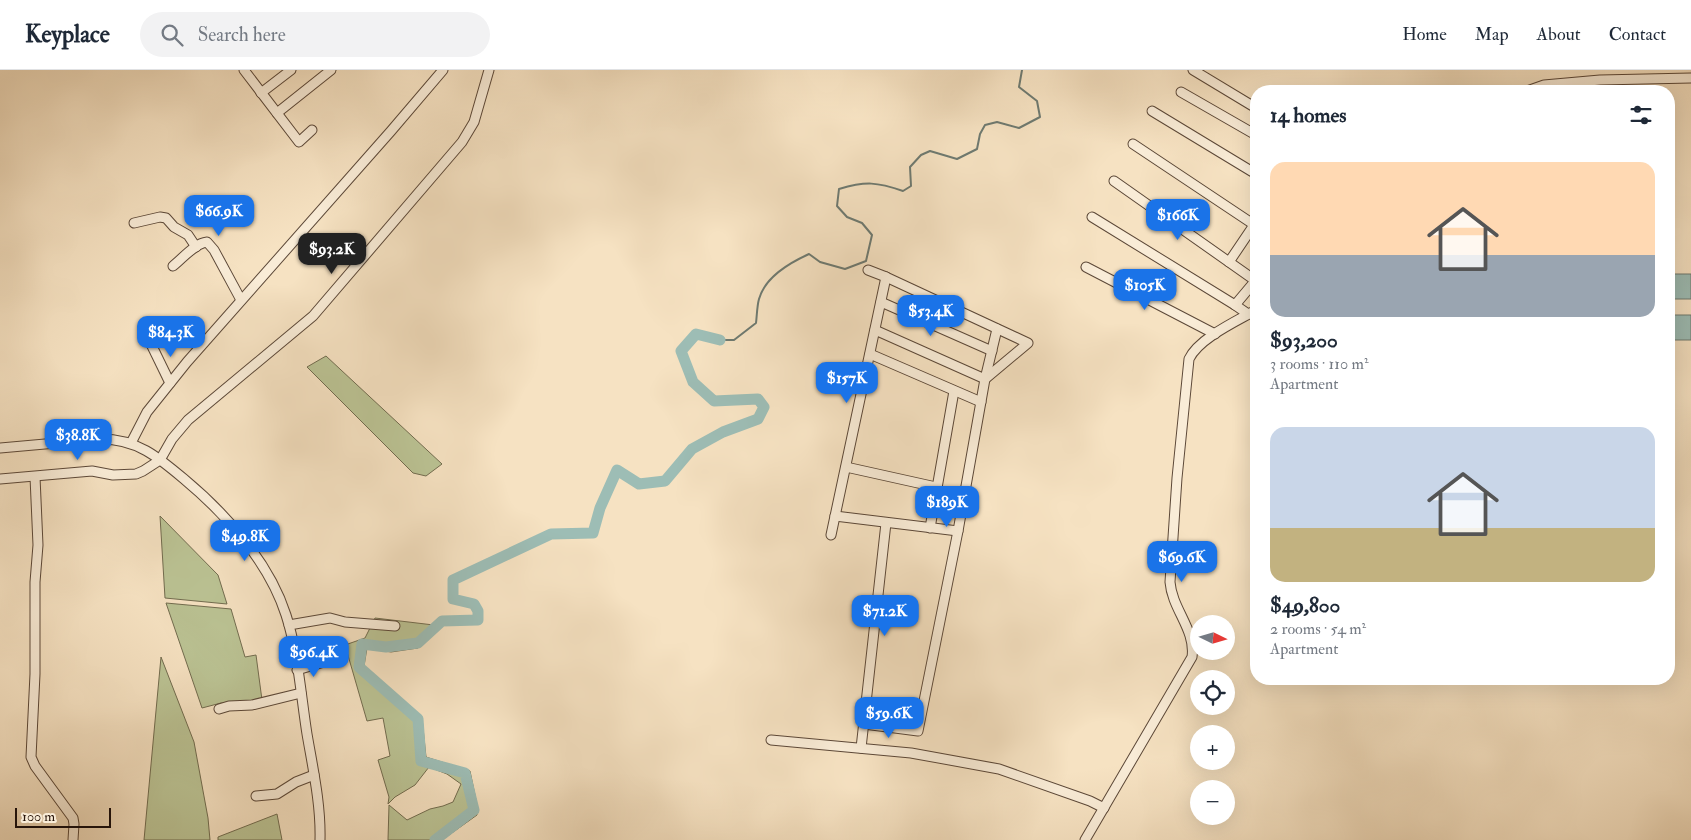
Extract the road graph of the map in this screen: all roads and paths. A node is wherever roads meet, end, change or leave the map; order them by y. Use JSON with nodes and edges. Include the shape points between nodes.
{"nodes":[{"id":1,"x":290,"y":70,"type":"edge"},
{"id":2,"x":331,"y":70,"type":"edge"},
{"id":3,"x":443,"y":70,"type":"edge"},
{"id":4,"x":489,"y":70,"type":"edge"},
{"id":5,"x":1193,"y":70,"type":"edge"},
{"id":6,"x":248,"y":71,"type":"edge"},
{"id":7,"x":319,"y":74,"type":"edge"},
{"id":8,"x":1685,"y":75,"type":"edge"},
{"id":9,"x":1542,"y":85,"type":"edge"},
{"id":10,"x":1181,"y":92,"type":"dead end"},
{"id":11,"x":261,"y":93,"type":"junction"},
{"id":12,"x":1250,"y":104,"type":"edge"},
{"id":13,"x":1152,"y":111,"type":"dead end"},
{"id":14,"x":277,"y":113,"type":"junction"},
{"id":15,"x":312,"y":130,"type":"dead end"},
{"id":16,"x":1250,"y":132,"type":"edge"},
{"id":17,"x":1134,"y":144,"type":"dead end"},
{"id":18,"x":1250,"y":170,"type":"edge"},
{"id":19,"x":1114,"y":181,"type":"dead end"},
{"id":20,"x":1092,"y":217,"type":"dead end"},
{"id":21,"x":1250,"y":220,"type":"edge"},
{"id":22,"x":134,"y":223,"type":"dead end"},
{"id":23,"x":1250,"y":232,"type":"edge"},
{"id":24,"x":196,"y":246,"type":"junction"},
{"id":25,"x":1229,"y":262,"type":"junction"},
{"id":26,"x":173,"y":266,"type":"dead end"},
{"id":27,"x":1086,"y":267,"type":"dead end"},
{"id":28,"x":868,"y":270,"type":"dead end"},
{"id":29,"x":886,"y":277,"type":"junction"},
{"id":30,"x":1250,"y":277,"type":"edge"},
{"id":31,"x":1250,"y":288,"type":"edge"},
{"id":32,"x":241,"y":300,"type":"junction"},
{"id":33,"x":881,"y":302,"type":"junction"},
{"id":34,"x":1235,"y":305,"type":"junction"},
{"id":35,"x":1250,"y":311,"type":"edge"},
{"id":36,"x":1250,"y":313,"type":"edge"},
{"id":37,"x":997,"y":329,"type":"junction"},
{"id":38,"x":875,"y":330,"type":"junction"},
{"id":39,"x":1215,"y":334,"type":"junction"},
{"id":40,"x":151,"y":344,"type":"dead end"},
{"id":41,"x":992,"y":351,"type":"junction"},
{"id":42,"x":870,"y":354,"type":"junction"},
{"id":43,"x":985,"y":379,"type":"junction"},
{"id":44,"x":170,"y":383,"type":"junction"},
{"id":45,"x":954,"y":391,"type":"junction"},
{"id":46,"x":981,"y":402,"type":"junction"},
{"id":47,"x":131,"y":443,"type":"junction"},
{"id":48,"x":0,"y":448,"type":"edge"},
{"id":49,"x":160,"y":460,"type":"junction"},
{"id":50,"x":846,"y":467,"type":"junction"},
{"id":51,"x":35,"y":477,"type":"junction"},
{"id":52,"x":0,"y":479,"type":"edge"},
{"id":53,"x":936,"y":487,"type":"junction"},
{"id":54,"x":835,"y":516,"type":"junction"},
{"id":55,"x":886,"y":523,"type":"junction"},
{"id":56,"x":930,"y":528,"type":"junction"},
{"id":57,"x":958,"y":531,"type":"junction"},
{"id":58,"x":831,"y":535,"type":"dead end"},
{"id":59,"x":289,"y":625,"type":"junction"},
{"id":60,"x":395,"y":626,"type":"dead end"},
{"id":61,"x":324,"y":662,"type":"dead end"},
{"id":62,"x":297,"y":670,"type":"junction"},
{"id":63,"x":301,"y":693,"type":"junction"},
{"id":64,"x":219,"y":709,"type":"dead end"},
{"id":65,"x":864,"y":724,"type":"junction"},
{"id":66,"x":771,"y":740,"type":"dead end"},
{"id":67,"x":861,"y":748,"type":"junction"},
{"id":68,"x":314,"y":775,"type":"junction"},
{"id":69,"x":256,"y":796,"type":"dead end"},
{"id":70,"x":1104,"y":808,"type":"junction"},
{"id":71,"x":73,"y":840,"type":"edge"},
{"id":72,"x":320,"y":840,"type":"edge"},
{"id":73,"x":1086,"y":840,"type":"edge"}],
"edges":[{"from":1,"to":11,"type":"street"},
{"from":2,"to":7,"type":"street"},
{"from":3,"to":32,"type":"street"},
{"from":4,"to":49,"type":"street","via":[[476,114],[462,142],[313,316],[188,420]]},
{"from":5,"to":12,"type":"street"},
{"from":6,"to":11,"type":"street"},
{"from":7,"to":14,"type":"street"},
{"from":8,"to":9,"type":"street"},
{"from":10,"to":16,"type":"street"},
{"from":11,"to":14,"type":"street"},
{"from":13,"to":18,"type":"street"},
{"from":14,"to":15,"type":"street","via":[[299,142]]},
{"from":17,"to":21,"type":"street"},
{"from":19,"to":25,"type":"street"},
{"from":20,"to":34,"type":"street"},
{"from":22,"to":24,"type":"street","via":[[166,218]]},
{"from":23,"to":25,"type":"street"},
{"from":24,"to":26,"type":"street"},
{"from":24,"to":32,"type":"street","via":[[207,242],[212,247]]},
{"from":25,"to":30,"type":"street"},
{"from":27,"to":39,"type":"street"},
{"from":28,"to":29,"type":"street"},
{"from":29,"to":33,"type":"street"},
{"from":29,"to":37,"type":"street"},
{"from":31,"to":34,"type":"street"},
{"from":32,"to":44,"type":"street"},
{"from":33,"to":38,"type":"street"},
{"from":33,"to":41,"type":"street"},
{"from":34,"to":35,"type":"street"},
{"from":36,"to":39,"type":"street"},
{"from":37,"to":41,"type":"street"},
{"from":37,"to":43,"type":"street","via":[[1028,343]]},
{"from":38,"to":42,"type":"street"},
{"from":38,"to":43,"type":"street"},
{"from":39,"to":70,"type":"street","via":[[1196,348],[1188,363],[1172,539],[1170,588],[1190,637],[1192,657]]},
{"from":40,"to":44,"type":"street"},
{"from":41,"to":43,"type":"street"},
{"from":42,"to":45,"type":"street"},
{"from":42,"to":50,"type":"street"},
{"from":43,"to":46,"type":"street"},
{"from":44,"to":47,"type":"street","via":[[147,412]]},
{"from":45,"to":46,"type":"street"},
{"from":45,"to":53,"type":"street"},
{"from":46,"to":57,"type":"street"},
{"from":47,"to":48,"type":"street","via":[[101,439]]},
{"from":47,"to":49,"type":"street"},
{"from":49,"to":51,"type":"street","via":[[129,475],[92,471]]},
{"from":49,"to":59,"type":"street","via":[[199,492],[247,546],[278,593]]},
{"from":50,"to":53,"type":"street"},
{"from":50,"to":54,"type":"street"},
{"from":51,"to":52,"type":"street"},
{"from":51,"to":71,"type":"street","via":[[38,546],[31,753],[36,766],[73,818]]},
{"from":53,"to":56,"type":"street"},
{"from":54,"to":55,"type":"street"},
{"from":54,"to":58,"type":"street"},
{"from":55,"to":56,"type":"street"},
{"from":55,"to":65,"type":"street"},
{"from":56,"to":57,"type":"street"},
{"from":57,"to":65,"type":"street","via":[[918,731]]},
{"from":59,"to":60,"type":"street","via":[[330,618]]},
{"from":59,"to":62,"type":"street"},
{"from":61,"to":62,"type":"street"},
{"from":62,"to":63,"type":"street"},
{"from":63,"to":64,"type":"street"},
{"from":63,"to":68,"type":"street"},
{"from":65,"to":67,"type":"street"},
{"from":66,"to":67,"type":"street"},
{"from":67,"to":70,"type":"street","via":[[911,753],[999,769]]},
{"from":68,"to":69,"type":"street","via":[[277,794]]},
{"from":68,"to":72,"type":"street"},
{"from":70,"to":73,"type":"street"}]}
